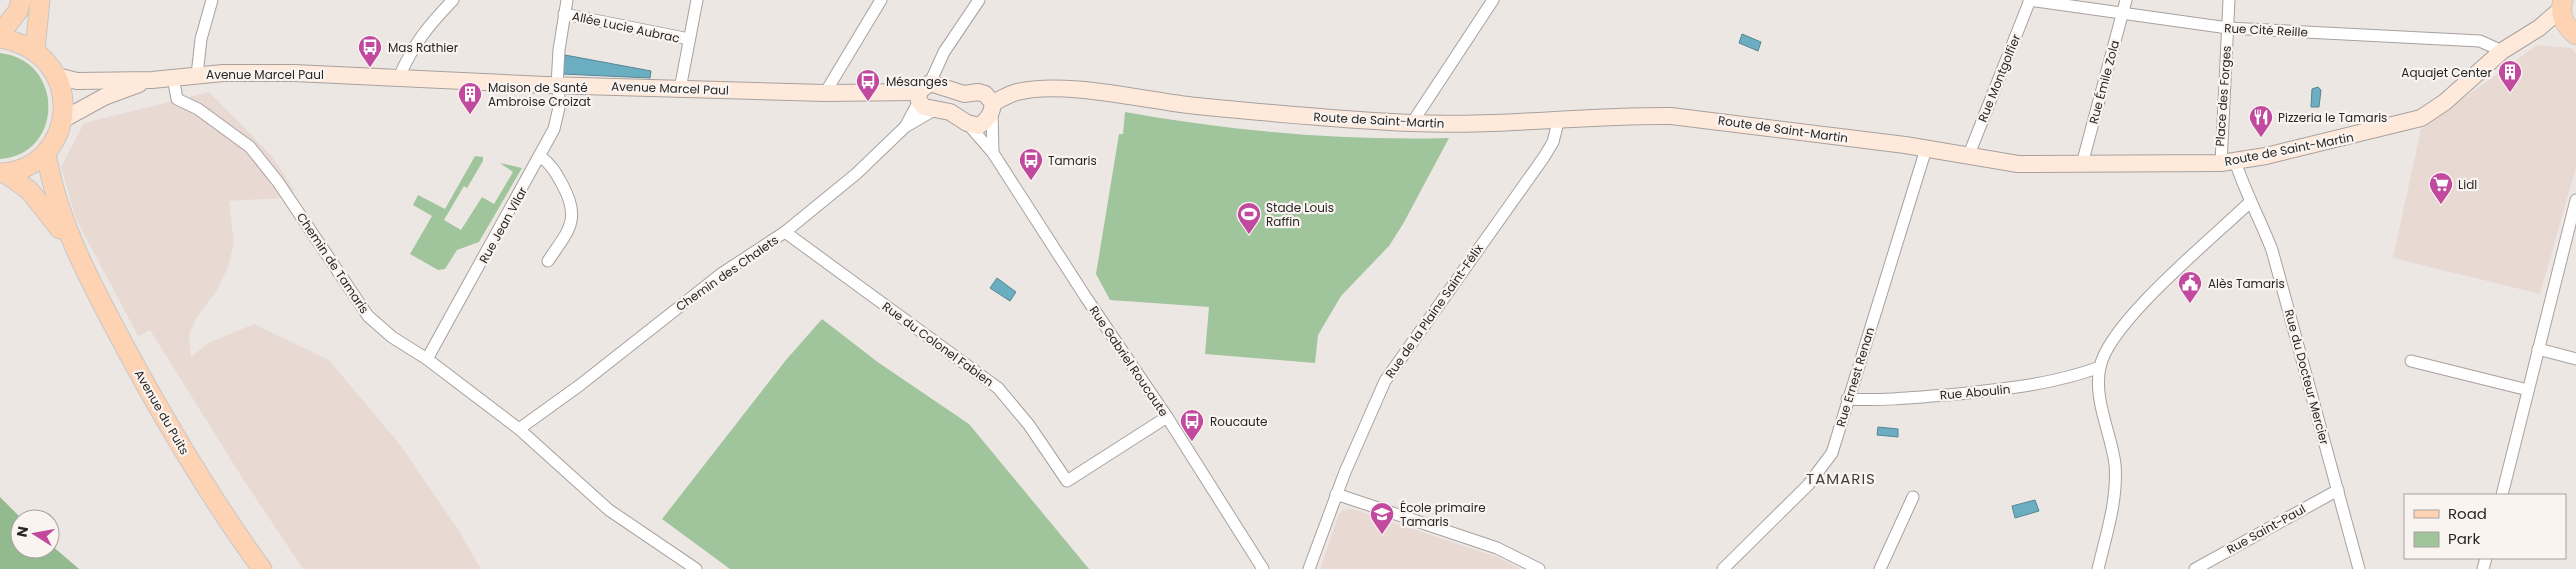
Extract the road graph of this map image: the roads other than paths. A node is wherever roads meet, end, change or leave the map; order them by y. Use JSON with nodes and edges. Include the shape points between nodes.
{"nodes":[{"id":1,"x":21,"y":0,"type":"edge"},
{"id":2,"x":40,"y":0,"type":"edge"},
{"id":3,"x":212,"y":0,"type":"edge"},
{"id":4,"x":453,"y":0,"type":"edge"},
{"id":5,"x":567,"y":0,"type":"edge"},
{"id":6,"x":696,"y":0,"type":"edge"},
{"id":7,"x":880,"y":0,"type":"edge"},
{"id":8,"x":979,"y":0,"type":"edge"},
{"id":9,"x":1492,"y":0,"type":"edge"},
{"id":10,"x":2030,"y":0,"type":"edge"},
{"id":11,"x":2126,"y":0,"type":"edge"},
{"id":12,"x":2230,"y":0,"type":"edge"},
{"id":13,"x":564,"y":14,"type":"junction"},
{"id":14,"x":2122,"y":14,"type":"junction"},
{"id":15,"x":2566,"y":18,"type":"edge"},
{"id":16,"x":2228,"y":28,"type":"junction"},
{"id":17,"x":0,"y":34,"type":"edge"},
{"id":18,"x":0,"y":38,"type":"edge"},
{"id":19,"x":689,"y":39,"type":"junction"},
{"id":20,"x":35,"y":50,"type":"junction"},
{"id":21,"x":2502,"y":51,"type":"junction"},
{"id":22,"x":197,"y":75,"type":"junction"},
{"id":23,"x":57,"y":76,"type":"junction"},
{"id":24,"x":174,"y":77,"type":"junction"},
{"id":25,"x":399,"y":77,"type":"junction"},
{"id":26,"x":152,"y":80,"type":"junction"},
{"id":27,"x":557,"y":85,"type":"junction"},
{"id":28,"x":680,"y":89,"type":"junction"},
{"id":29,"x":922,"y":92,"type":"junction"},
{"id":30,"x":825,"y":93,"type":"junction"},
{"id":31,"x":992,"y":108,"type":"junction"},
{"id":32,"x":936,"y":109,"type":"junction"},
{"id":33,"x":62,"y":120,"type":"junction"},
{"id":34,"x":1558,"y":122,"type":"junction"},
{"id":35,"x":967,"y":123,"type":"junction"},
{"id":36,"x":1412,"y":124,"type":"junction"},
{"id":37,"x":905,"y":127,"type":"junction"},
{"id":38,"x":1926,"y":149,"type":"junction"},
{"id":39,"x":46,"y":152,"type":"junction"},
{"id":40,"x":993,"y":153,"type":"junction"},
{"id":41,"x":541,"y":157,"type":"junction"},
{"id":42,"x":1968,"y":157,"type":"junction"},
{"id":43,"x":2228,"y":162,"type":"junction"},
{"id":44,"x":2082,"y":164,"type":"junction"},
{"id":45,"x":3,"y":173,"type":"edge"},
{"id":46,"x":2576,"y":200,"type":"edge"},
{"id":47,"x":2250,"y":202,"type":"junction"},
{"id":48,"x":786,"y":232,"type":"junction"},
{"id":49,"x":75,"y":248,"type":"junction"},
{"id":50,"x":548,"y":261,"type":"dead end"},
{"id":51,"x":2538,"y":349,"type":"junction"},
{"id":52,"x":2576,"y":358,"type":"edge"},
{"id":53,"x":427,"y":359,"type":"junction"},
{"id":54,"x":2412,"y":361,"type":"dead end"},
{"id":55,"x":2100,"y":367,"type":"junction"},
{"id":56,"x":2528,"y":390,"type":"junction"},
{"id":57,"x":1847,"y":399,"type":"junction"},
{"id":58,"x":1167,"y":416,"type":"junction"},
{"id":59,"x":519,"y":429,"type":"junction"},
{"id":60,"x":2338,"y":490,"type":"junction"},
{"id":61,"x":1336,"y":494,"type":"junction"},
{"id":62,"x":2502,"y":494,"type":"edge"},
{"id":63,"x":1912,"y":497,"type":"dead end"},
{"id":64,"x":262,"y":569,"type":"edge"},
{"id":65,"x":696,"y":569,"type":"edge"},
{"id":66,"x":1263,"y":569,"type":"edge"},
{"id":67,"x":1309,"y":569,"type":"edge"},
{"id":68,"x":1539,"y":569,"type":"edge"},
{"id":69,"x":1723,"y":569,"type":"edge"},
{"id":70,"x":1880,"y":569,"type":"edge"},
{"id":71,"x":2098,"y":569,"type":"edge"},
{"id":72,"x":2195,"y":569,"type":"edge"},
{"id":73,"x":2359,"y":569,"type":"edge"}],
"edges":[{"from":1,"to":17,"type":"main road","via":[[18,10]]},
{"from":2,"to":20,"type":"main road"},
{"from":3,"to":22,"type":"street"},
{"from":4,"to":25,"type":"street","via":[[430,23],[412,48]]},
{"from":5,"to":13,"type":"street","name":"Rue Jean Vilar"},
{"from":6,"to":19,"type":"street"},
{"from":7,"to":30,"type":"street"},
{"from":8,"to":29,"type":"street","name":"Chemin des Chalets"},
{"from":9,"to":36,"type":"street"},
{"from":10,"to":14,"type":"street","name":"Rue Cité Reille"},
{"from":10,"to":42,"type":"street","name":"Rue Montgolfier"},
{"from":11,"to":14,"type":"street","name":"Rue Émile Zola"},
{"from":12,"to":16,"type":"street","name":"Place des Forges"},
{"from":13,"to":19,"type":"street","name":"Allée Lucie Aubrac"},
{"from":13,"to":27,"type":"street","name":"Rue Jean Vilar"},
{"from":14,"to":16,"type":"street","name":"Rue Cité Reille"},
{"from":14,"to":44,"type":"street","name":"Rue Émile Zola"},
{"from":15,"to":21,"type":"main road","name":"Route de Saint-Martin","via":[[2539,28]]},
{"from":16,"to":21,"type":"street","name":"Rue Cité Reille","via":[[2480,41]]},
{"from":16,"to":43,"type":"street","name":"Place des Forges"},
{"from":18,"to":20,"type":"main road","via":[[17,41]]},
{"from":19,"to":28,"type":"street"},
{"from":20,"to":23,"type":"main road"},
{"from":21,"to":43,"type":"main road","name":"Route de Saint-Martin","via":[[2445,102],[2421,118],[2380,130]]},
{"from":22,"to":24,"type":"main road","name":"Avenue Marcel Paul"},
{"from":22,"to":25,"type":"main road","name":"Avenue Marcel Paul","via":[[294,73]]},
{"from":23,"to":26,"type":"main road","name":"Avenue Marcel Paul","via":[[77,81]]},
{"from":23,"to":33,"type":"main road","via":[[63,98]]},
{"from":24,"to":26,"type":"main road","name":"Avenue Marcel Paul"},
{"from":24,"to":53,"type":"street","name":"Chemin de Tamaris","via":[[177,99],[250,147],[278,182],[368,316],[392,338]]},
{"from":25,"to":27,"type":"main road","name":"Avenue Marcel Paul"},
{"from":26,"to":33,"type":"main road","name":"Avenue Marcel Paul","via":[[104,97]]},
{"from":27,"to":28,"type":"main road","name":"Avenue Marcel Paul"},
{"from":27,"to":41,"type":"street","name":"Rue Jean Vilar","via":[[560,103],[554,129]]},
{"from":28,"to":30,"type":"main road","name":"Avenue Marcel Paul"},
{"from":29,"to":30,"type":"main road","name":"Avenue Marcel Paul"},
{"from":29,"to":31,"type":"main road","via":[[978,92],[985,94]]},
{"from":29,"to":32,"type":"main road","via":[[924,107]]},
{"from":29,"to":37,"type":"street","name":"Chemin des Chalets"},
{"from":31,"to":35,"type":"main road","name":"Route de Saint-Martin","via":[[988,119],[979,126]]},
{"from":31,"to":36,"type":"main road","name":"Route de Saint-Martin","via":[[1016,92],[1070,89],[1195,106]]},
{"from":31,"to":40,"type":"street"},
{"from":32,"to":35,"type":"main road","via":[[950,112]]},
{"from":32,"to":37,"type":"street","name":"Chemin des Chalets"},
{"from":33,"to":39,"type":"main road"},
{"from":34,"to":36,"type":"main road","name":"Route de Saint-Martin"},
{"from":34,"to":38,"type":"main road","name":"Route de Saint-Martin","via":[[1671,116]]},
{"from":34,"to":61,"type":"street","name":"Rue de la Plaine Saint-Félix","via":[[1553,142],[1544,157],[1385,381]]},
{"from":35,"to":40,"type":"street","name":"Rue Gabriel Roucaute"},
{"from":37,"to":48,"type":"street","name":"Chemin des Chalets","via":[[856,174]]},
{"from":38,"to":42,"type":"main road","name":"Route de Saint-Martin"},
{"from":38,"to":57,"type":"street","name":"Rue Ernest Renan"},
{"from":39,"to":45,"type":"main road","via":[[34,162]]},
{"from":39,"to":49,"type":"main road","name":"Avenue du Puits","via":[[50,181]]},
{"from":40,"to":58,"type":"street","name":"Rue Gabriel Roucaute"},
{"from":41,"to":50,"type":"street","via":[[550,163],[568,195],[574,214],[568,231]]},
{"from":41,"to":53,"type":"street","name":"Rue Jean Vilar"},
{"from":42,"to":44,"type":"main road","name":"Route de Saint-Martin","via":[[2018,164]]},
{"from":43,"to":44,"type":"main road","name":"Route de Saint-Martin"},
{"from":43,"to":47,"type":"street","name":"Rue du Docteur Mercier"},
{"from":45,"to":49,"type":"main road","name":"Avenue du Puits","via":[[29,190]]},
{"from":46,"to":51,"type":"street"},
{"from":47,"to":55,"type":"street","via":[[2134,312],[2103,355]]},
{"from":47,"to":60,"type":"street","name":"Rue du Docteur Mercier","via":[[2272,250]]},
{"from":48,"to":58,"type":"street","name":"Rue du Colonel Fabien","via":[[998,388],[1029,425],[1067,481]]},
{"from":48,"to":59,"type":"street","name":"Chemin des Chalets","via":[[720,274]]},
{"from":49,"to":64,"type":"main road","name":"Avenue du Puits","via":[[157,406],[235,532]]},
{"from":51,"to":52,"type":"street"},
{"from":51,"to":56,"type":"street"},
{"from":53,"to":59,"type":"street","name":"Chemin de Tamaris"},
{"from":54,"to":56,"type":"street"},
{"from":55,"to":57,"type":"street","name":"Rue Aboulin","via":[[2076,376],[2021,388],[1884,401]]},
{"from":55,"to":71,"type":"street","via":[[2098,385],[2115,464],[2115,493]]},
{"from":56,"to":62,"type":"street"},
{"from":57,"to":69,"type":"street","name":"Rue Ernest Renan","via":[[1832,452],[1822,466],[1808,485]]},
{"from":58,"to":66,"type":"street","name":"Rue Gabriel Roucaute"},
{"from":59,"to":65,"type":"street","name":"Chemin de Tamaris","via":[[609,510]]},
{"from":60,"to":72,"type":"street","name":"Rue Saint-Paul"},
{"from":60,"to":73,"type":"street","name":"Rue du Docteur Mercier"},
{"from":61,"to":67,"type":"street","name":"Rue de la Plaine Saint-Félix"},
{"from":61,"to":68,"type":"street","via":[[1498,548]]},
{"from":63,"to":70,"type":"street"}]}
